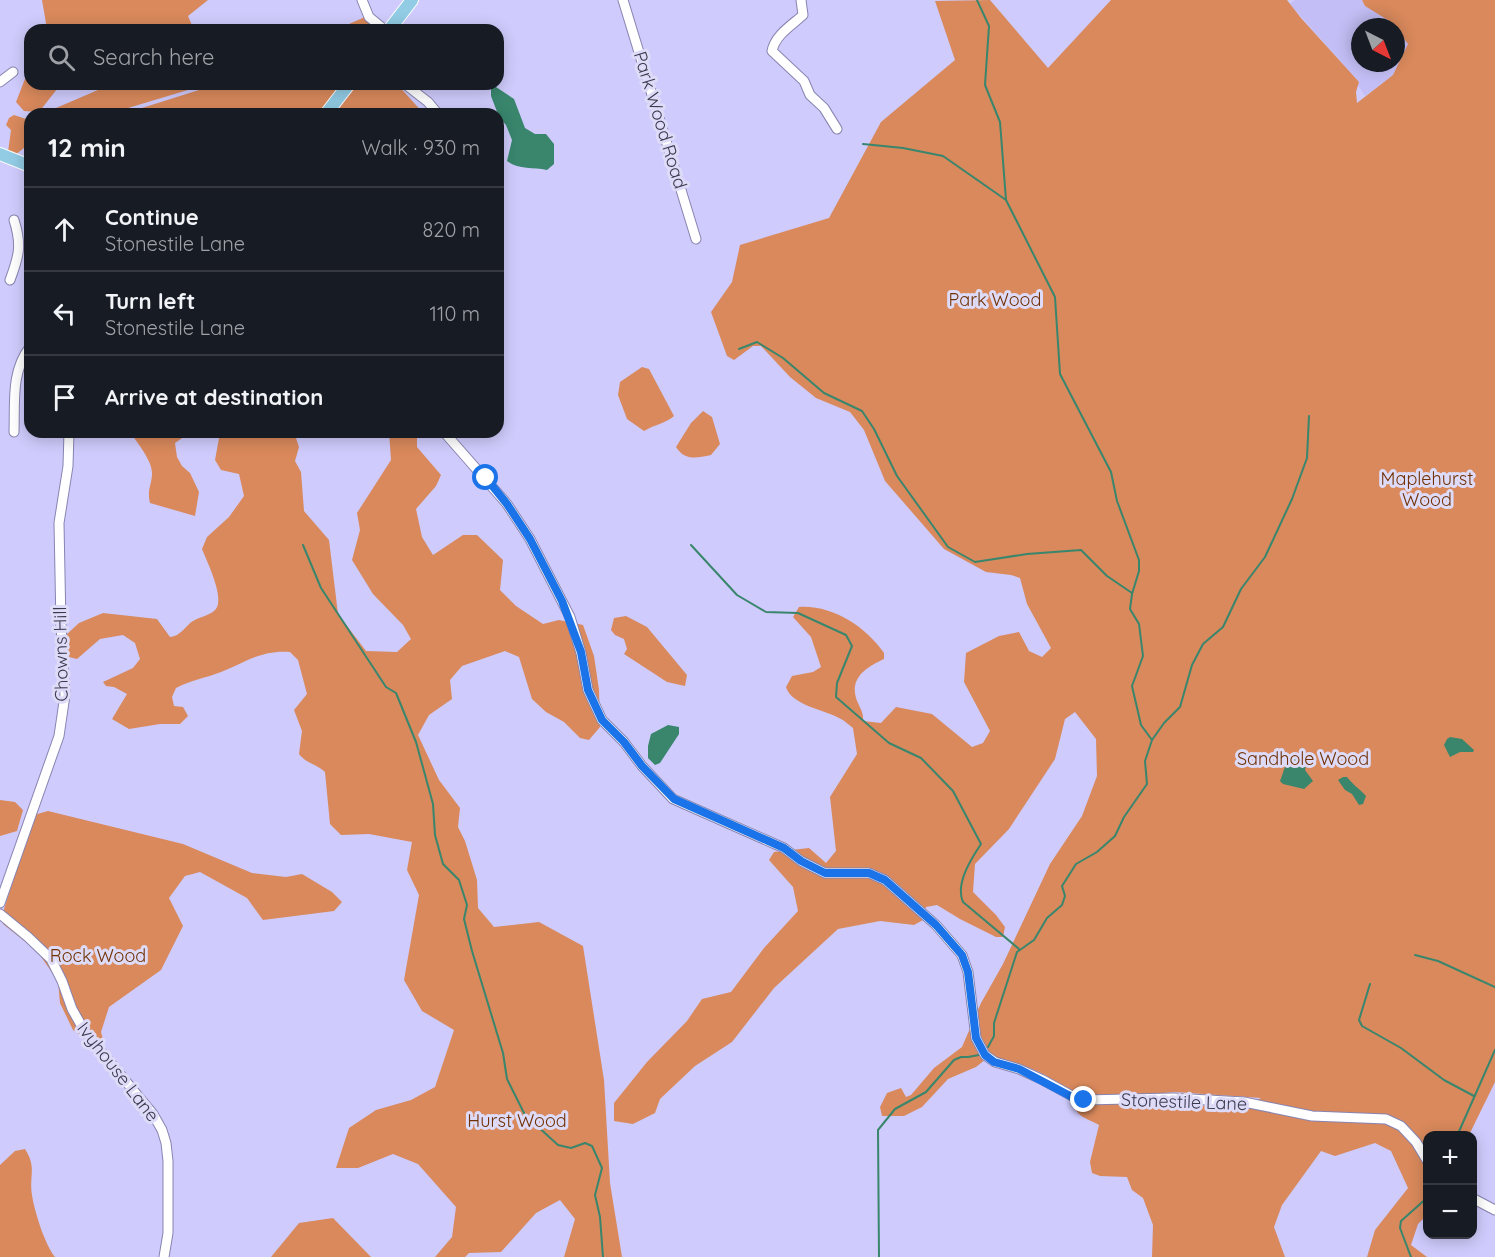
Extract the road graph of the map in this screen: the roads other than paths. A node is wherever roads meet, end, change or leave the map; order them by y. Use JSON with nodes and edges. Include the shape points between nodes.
{"nodes":[{"id":1,"x":362,"y":0,"type":"edge"},
{"id":2,"x":412,"y":0,"type":"edge"},
{"id":3,"x":623,"y":0,"type":"edge"},
{"id":4,"x":801,"y":0,"type":"edge"},
{"id":5,"x":379,"y":24,"type":"edge"},
{"id":6,"x":392,"y":24,"type":"edge"},
{"id":7,"x":13,"y":72,"type":"dead end"},
{"id":8,"x":1,"y":79,"type":"edge"},
{"id":9,"x":344,"y":90,"type":"edge"},
{"id":10,"x":413,"y":90,"type":"edge"},
{"id":11,"x":331,"y":108,"type":"edge"},
{"id":12,"x":433,"y":108,"type":"edge"},
{"id":13,"x":837,"y":129,"type":"dead end"},
{"id":14,"x":0,"y":154,"type":"edge"},
{"id":15,"x":24,"y":164,"type":"edge"},
{"id":16,"x":14,"y":220,"type":"dead end"},
{"id":17,"x":696,"y":239,"type":"dead end"},
{"id":18,"x":24,"y":255,"type":"edge"},
{"id":19,"x":10,"y":280,"type":"dead end"},
{"id":20,"x":24,"y":354,"type":"edge"},
{"id":21,"x":14,"y":432,"type":"dead end"},
{"id":22,"x":69,"y":438,"type":"edge"},
{"id":23,"x":449,"y":438,"type":"edge"},
{"id":24,"x":0,"y":903,"type":"edge"},
{"id":25,"x":0,"y":914,"type":"edge"},
{"id":26,"x":1423,"y":1154,"type":"edge"},
{"id":27,"x":1477,"y":1199,"type":"edge"},
{"id":28,"x":1495,"y":1210,"type":"edge"},
{"id":29,"x":164,"y":1257,"type":"edge"}],
"edges":[{"from":1,"to":5,"type":"street","via":[[369,16]]},
{"from":2,"to":6,"type":"main road"},
{"from":3,"to":17,"type":"street","name":"Park Wood Road"},
{"from":4,"to":13,"type":"street","via":[[803,15],[789,26],[772,51],[804,81]]},
{"from":7,"to":8,"type":"street"},
{"from":9,"to":11,"type":"main road"},
{"from":10,"to":12,"type":"street"},
{"from":14,"to":15,"type":"main road"},
{"from":16,"to":18,"type":"street"},
{"from":18,"to":19,"type":"street"},
{"from":20,"to":21,"type":"street","via":[[16,377]]},
{"from":22,"to":24,"type":"street","name":"Chowns Hill","via":[[59,523],[64,695],[59,736]]},
{"from":23,"to":26,"type":"street","name":"Stonestile Lane","via":[[507,504],[530,539],[570,617],[588,690],[602,720],[642,766],[674,799],[784,848],[825,873],[869,873],[885,880],[936,925],[962,955],[968,972],[976,1038],[994,1062],[1019,1069],[1084,1100],[1232,1101],[1312,1116],[1386,1119],[1401,1126]]},
{"from":25,"to":29,"type":"street","name":"Ivyhouse Lane","via":[[51,959],[85,1032],[162,1130],[168,1161]]},
{"from":27,"to":28,"type":"street"}]}
